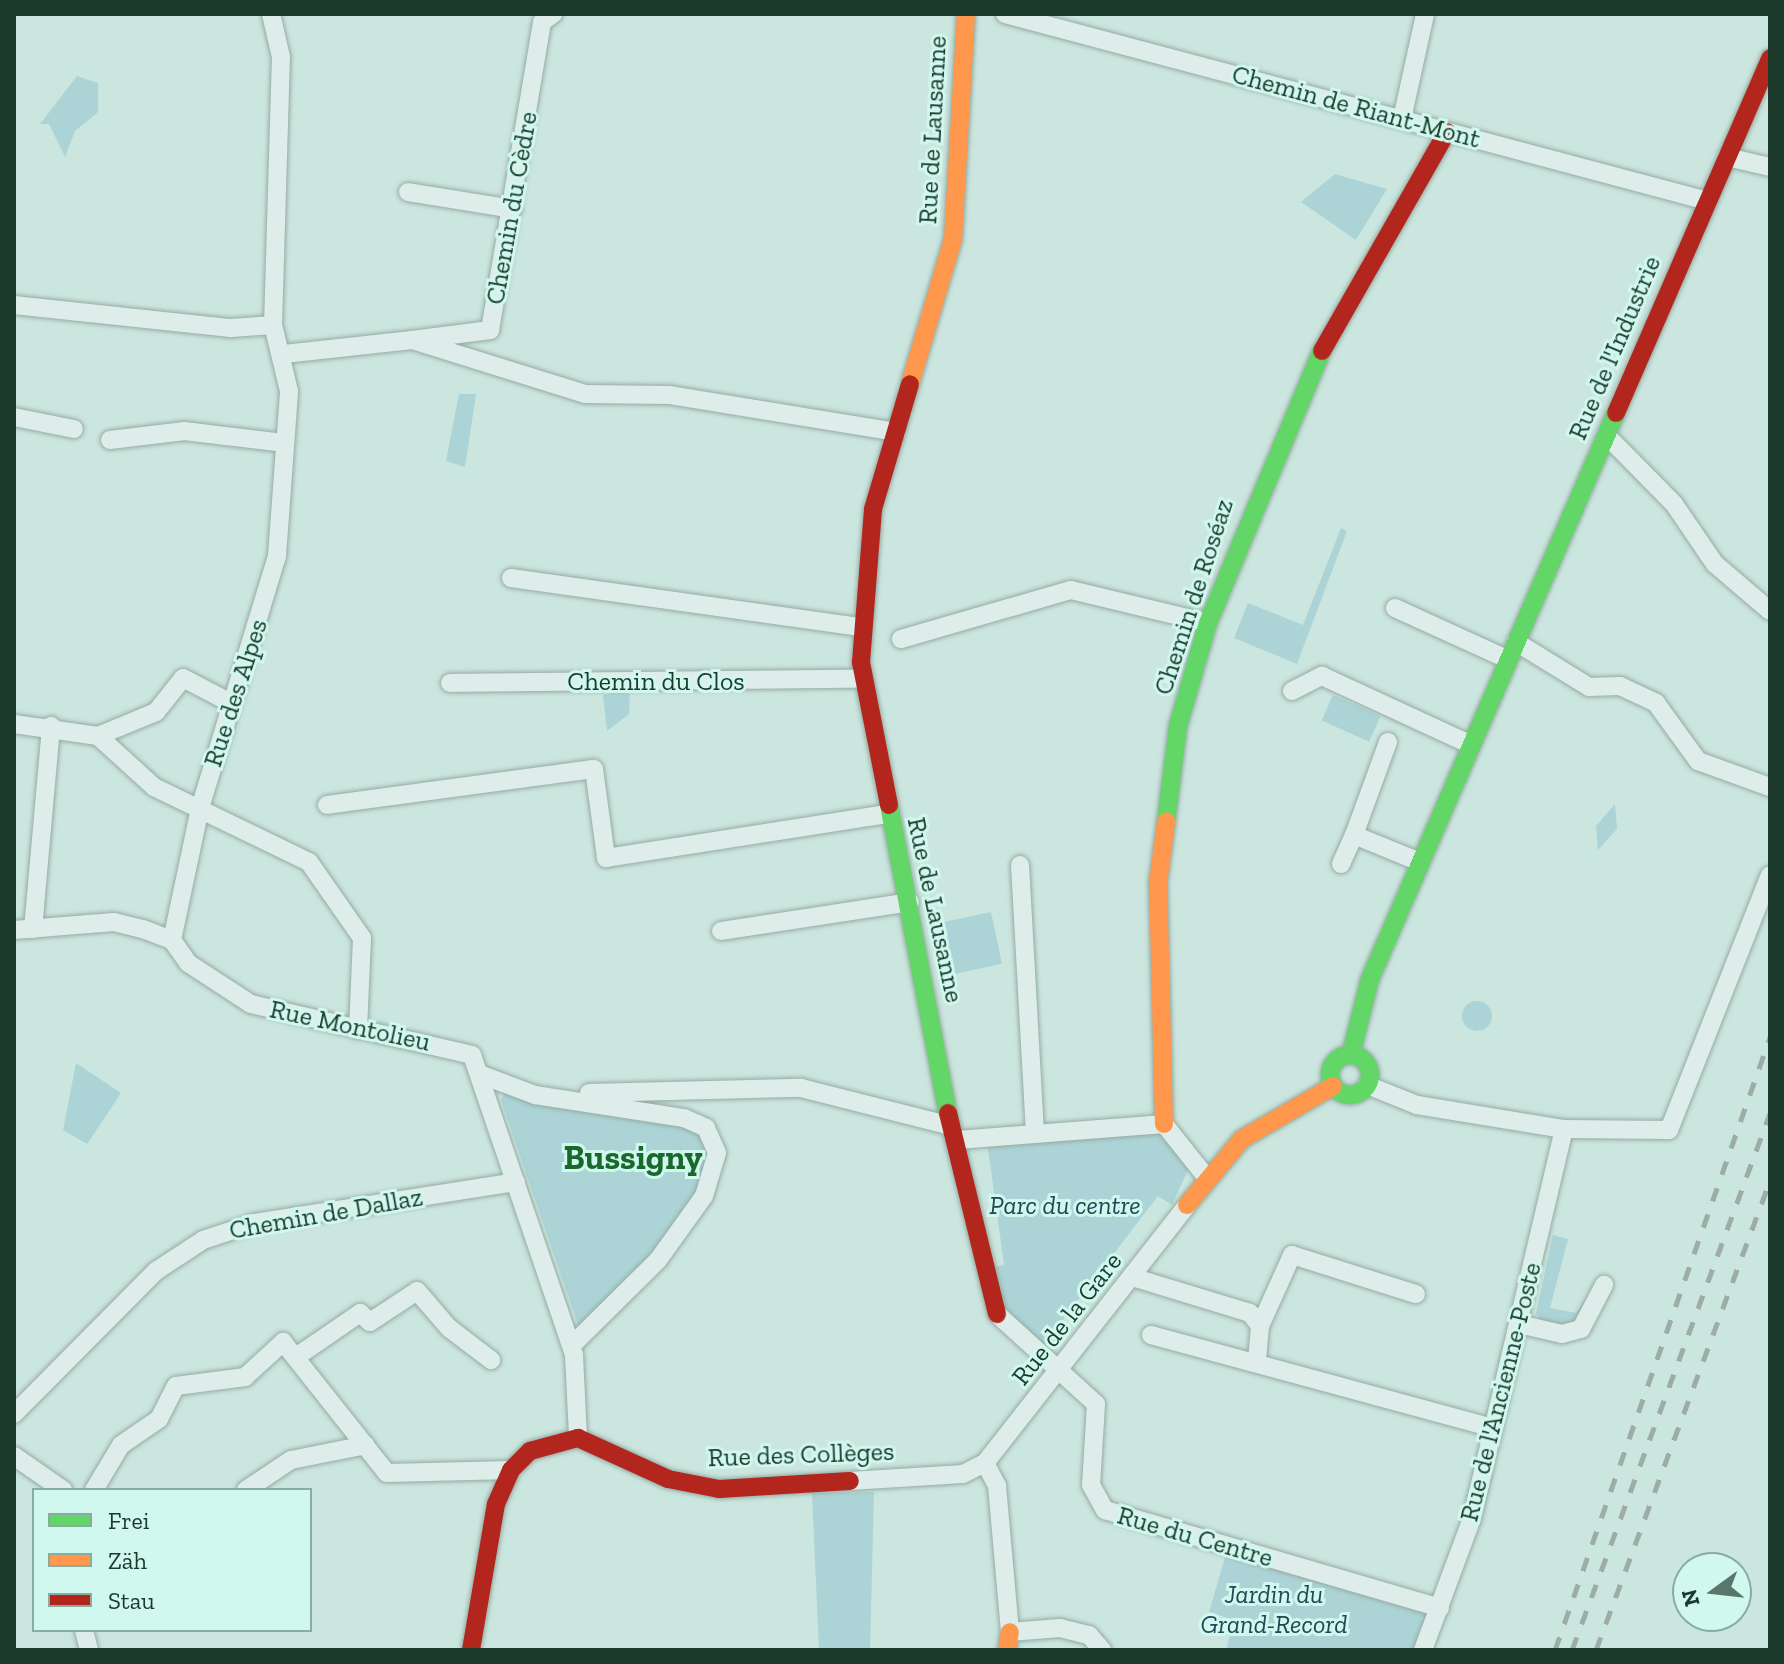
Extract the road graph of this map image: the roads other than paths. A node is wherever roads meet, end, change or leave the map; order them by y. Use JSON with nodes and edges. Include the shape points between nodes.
{"nodes":[{"id":1,"x":271,"y":14,"type":"edge"},
{"id":2,"x":553,"y":14,"type":"edge"},
{"id":3,"x":966,"y":14,"type":"edge"},
{"id":4,"x":1005,"y":14,"type":"edge"},
{"id":5,"x":1425,"y":14,"type":"edge"},
{"id":6,"x":1770,"y":58,"type":"edge"},
{"id":7,"x":1402,"y":119,"type":"junction"},
{"id":8,"x":1447,"y":132,"type":"junction"},
{"id":9,"x":1727,"y":157,"type":"junction"},
{"id":10,"x":1770,"y":167,"type":"edge"},
{"id":11,"x":408,"y":192,"type":"dead end"},
{"id":12,"x":1708,"y":201,"type":"junction"},
{"id":13,"x":513,"y":209,"type":"junction"},
{"id":14,"x":14,"y":305,"type":"edge"},
{"id":15,"x":273,"y":325,"type":"junction"},
{"id":16,"x":412,"y":340,"type":"junction"},
{"id":17,"x":284,"y":354,"type":"junction"},
{"id":18,"x":14,"y":417,"type":"edge"},
{"id":19,"x":74,"y":429,"type":"dead end"},
{"id":20,"x":896,"y":432,"type":"junction"},
{"id":21,"x":1607,"y":436,"type":"junction"},
{"id":22,"x":110,"y":440,"type":"dead end"},
{"id":23,"x":285,"y":443,"type":"junction"},
{"id":24,"x":511,"y":578,"type":"dead end"},
{"id":25,"x":1395,"y":608,"type":"dead end"},
{"id":26,"x":1770,"y":611,"type":"edge"},
{"id":27,"x":1208,"y":623,"type":"junction"},
{"id":28,"x":861,"y":627,"type":"junction"},
{"id":29,"x":901,"y":639,"type":"dead end"},
{"id":30,"x":1512,"y":651,"type":"junction"},
{"id":31,"x":862,"y":679,"type":"junction"},
{"id":32,"x":450,"y":683,"type":"dead end"},
{"id":33,"x":1292,"y":691,"type":"dead end"},
{"id":34,"x":231,"y":703,"type":"junction"},
{"id":35,"x":14,"y":724,"type":"edge"},
{"id":36,"x":51,"y":726,"type":"junction"},
{"id":37,"x":98,"y":736,"type":"junction"},
{"id":38,"x":1388,"y":742,"type":"dead end"},
{"id":39,"x":1471,"y":745,"type":"junction"},
{"id":40,"x":1770,"y":787,"type":"edge"},
{"id":41,"x":327,"y":805,"type":"dead end"},
{"id":42,"x":200,"y":808,"type":"junction"},
{"id":43,"x":888,"y":814,"type":"junction"},
{"id":44,"x":1354,"y":835,"type":"junction"},
{"id":45,"x":1420,"y":862,"type":"junction"},
{"id":46,"x":1341,"y":864,"type":"dead end"},
{"id":47,"x":1020,"y":865,"type":"dead end"},
{"id":48,"x":1770,"y":875,"type":"edge"},
{"id":49,"x":910,"y":902,"type":"junction"},
{"id":50,"x":33,"y":929,"type":"junction"},
{"id":51,"x":14,"y":930,"type":"edge"},
{"id":52,"x":721,"y":931,"type":"dead end"},
{"id":53,"x":172,"y":940,"type":"junction"},
{"id":54,"x":358,"y":1030,"type":"junction"},
{"id":55,"x":1351,"y":1054,"type":"junction"},
{"id":56,"x":482,"y":1075,"type":"junction"},
{"id":57,"x":1367,"y":1085,"type":"junction"},
{"id":58,"x":1333,"y":1086,"type":"junction"},
{"id":59,"x":589,"y":1093,"type":"dead end"},
{"id":60,"x":1164,"y":1124,"type":"junction"},
{"id":61,"x":1564,"y":1129,"type":"junction"},
{"id":62,"x":1035,"y":1130,"type":"junction"},
{"id":63,"x":954,"y":1133,"type":"junction"},
{"id":64,"x":1207,"y":1178,"type":"junction"},
{"id":65,"x":516,"y":1182,"type":"junction"},
{"id":66,"x":1132,"y":1277,"type":"junction"},
{"id":67,"x":1604,"y":1285,"type":"dead end"},
{"id":68,"x":1416,"y":1294,"type":"dead end"},
{"id":69,"x":1519,"y":1324,"type":"junction"},
{"id":70,"x":1260,"y":1326,"type":"junction"},
{"id":71,"x":1151,"y":1335,"type":"dead end"},
{"id":72,"x":571,"y":1346,"type":"junction"},
{"id":73,"x":296,"y":1357,"type":"junction"},
{"id":74,"x":1257,"y":1359,"type":"junction"},
{"id":75,"x":491,"y":1360,"type":"dead end"},
{"id":76,"x":1062,"y":1367,"type":"junction"},
{"id":77,"x":14,"y":1414,"type":"edge"},
{"id":78,"x":1494,"y":1428,"type":"junction"},
{"id":79,"x":578,"y":1438,"type":"junction"},
{"id":80,"x":366,"y":1445,"type":"junction"},
{"id":81,"x":14,"y":1456,"type":"edge"},
{"id":82,"x":985,"y":1463,"type":"junction"},
{"id":83,"x":511,"y":1470,"type":"junction"},
{"id":84,"x":60,"y":1488,"type":"edge"},
{"id":85,"x":95,"y":1488,"type":"edge"},
{"id":86,"x":249,"y":1488,"type":"edge"},
{"id":87,"x":1440,"y":1608,"type":"junction"},
{"id":88,"x":1009,"y":1641,"type":"edge"},
{"id":89,"x":471,"y":1650,"type":"edge"},
{"id":90,"x":1102,"y":1650,"type":"edge"},
{"id":91,"x":1423,"y":1650,"type":"edge"}],
"edges":[{"from":1,"to":15,"type":"street","name":"Rue des Alpes","via":[[281,57]]},
{"from":2,"to":13,"type":"street","name":"Chemin du Cèdre","via":[[542,22]]},
{"from":3,"to":20,"type":"street","name":"Rue de Lausanne","via":[[953,239]]},
{"from":4,"to":7,"type":"street","name":"Chemin de Riant-Mont"},
{"from":5,"to":7,"type":"street"},
{"from":6,"to":9,"type":"street","name":"Rue de l'Industrie"},
{"from":7,"to":8,"type":"street","name":"Chemin de Riant-Mont"},
{"from":8,"to":12,"type":"street","name":"Chemin de Riant-Mont"},
{"from":8,"to":27,"type":"street","name":"Chemin de Roséaz","via":[[1309,374]]},
{"from":9,"to":10,"type":"street"},
{"from":9,"to":12,"type":"street","name":"Rue de l'Industrie"},
{"from":11,"to":13,"type":"street"},
{"from":12,"to":21,"type":"street","name":"Rue de l'Industrie"},
{"from":13,"to":16,"type":"street","name":"Chemin du Cèdre","via":[[490,330]]},
{"from":14,"to":15,"type":"street","via":[[231,328]]},
{"from":15,"to":17,"type":"street","name":"Rue des Alpes"},
{"from":16,"to":17,"type":"street","name":"Chemin du Cèdre"},
{"from":16,"to":20,"type":"street","name":"Chemin du Cèdre","via":[[585,394],[640,394],[804,412]]},
{"from":17,"to":23,"type":"street","name":"Rue des Alpes"},
{"from":18,"to":19,"type":"street"},
{"from":20,"to":28,"type":"street","name":"Rue de Lausanne","via":[[866,548]]},
{"from":21,"to":26,"type":"street","via":[[1674,504],[1715,564]]},
{"from":21,"to":30,"type":"street","name":"Rue de l'Industrie"},
{"from":22,"to":23,"type":"street","via":[[184,431]]},
{"from":23,"to":34,"type":"street","name":"Rue des Alpes","via":[[277,556]]},
{"from":24,"to":28,"type":"street"},
{"from":25,"to":30,"type":"street"},
{"from":27,"to":29,"type":"street","via":[[1071,590]]},
{"from":27,"to":60,"type":"street","name":"Chemin de Roséaz","via":[[1178,726],[1158,883]]},
{"from":28,"to":31,"type":"street","name":"Rue de Lausanne"},
{"from":30,"to":39,"type":"street","name":"Rue de l'Industrie"},
{"from":30,"to":40,"type":"street","via":[[1589,687],[1620,686],[1656,703],[1698,761]]},
{"from":31,"to":32,"type":"street","name":"Chemin du Clos"},
{"from":31,"to":43,"type":"street","name":"Rue de Lausanne"},
{"from":33,"to":39,"type":"street","via":[[1322,676]]},
{"from":34,"to":37,"type":"street","via":[[183,678],[156,712]]},
{"from":34,"to":42,"type":"street","name":"Rue des Alpes"},
{"from":35,"to":36,"type":"street"},
{"from":36,"to":37,"type":"street"},
{"from":36,"to":50,"type":"street"},
{"from":37,"to":42,"type":"street","via":[[154,787]]},
{"from":38,"to":44,"type":"street"},
{"from":39,"to":45,"type":"street","name":"Rue de l'Industrie"},
{"from":41,"to":43,"type":"street","via":[[594,769],[606,858]]},
{"from":42,"to":53,"type":"street","name":"Rue des Alpes"},
{"from":42,"to":54,"type":"street","via":[[309,862],[336,892],[362,938]]},
{"from":43,"to":49,"type":"street","name":"Rue de Lausanne"},
{"from":44,"to":45,"type":"street"},
{"from":44,"to":46,"type":"street"},
{"from":45,"to":55,"type":"street","name":"Rue de l'Industrie","via":[[1359,1009]]},
{"from":47,"to":62,"type":"street"},
{"from":48,"to":61,"type":"street","via":[[1676,1123],[1651,1134]]},
{"from":49,"to":52,"type":"street"},
{"from":49,"to":63,"type":"street","name":"Rue de Lausanne"},
{"from":50,"to":51,"type":"street"},
{"from":50,"to":53,"type":"street","via":[[114,922]]},
{"from":53,"to":54,"type":"street","name":"Rue Montolieu","via":[[188,963],[251,1004]]},
{"from":54,"to":56,"type":"street","name":"Rue Montolieu","via":[[472,1055]]},
{"from":55,"to":57,"type":"street","via":[[1366,1062]]},
{"from":55,"to":58,"type":"street","via":[[1332,1064]]},
{"from":56,"to":65,"type":"street"},
{"from":56,"to":72,"type":"street","via":[[535,1095],[684,1118],[706,1128],[717,1153],[704,1196],[658,1260]]},
{"from":57,"to":58,"type":"street","via":[[1346,1095]]},
{"from":57,"to":61,"type":"street","via":[[1417,1105]]},
{"from":58,"to":64,"type":"street","name":"Rue de la Gare","via":[[1263,1123]]},
{"from":59,"to":63,"type":"street","via":[[801,1088]]},
{"from":60,"to":62,"type":"street"},
{"from":60,"to":64,"type":"street"},
{"from":61,"to":69,"type":"street","name":"Rue de l'Ancienne-Poste"},
{"from":62,"to":63,"type":"street"},
{"from":63,"to":76,"type":"street","name":"Rue de Lausanne","via":[[997,1314]]},
{"from":64,"to":66,"type":"street","name":"Rue de la Gare"},
{"from":65,"to":72,"type":"street"},
{"from":65,"to":77,"type":"street","name":"Chemin de Dallaz","via":[[254,1223],[203,1240],[156,1271]]},
{"from":66,"to":70,"type":"street","via":[[1250,1313]]},
{"from":66,"to":76,"type":"street","name":"Rue de la Gare"},
{"from":67,"to":69,"type":"street","via":[[1581,1329],[1562,1334]]},
{"from":68,"to":70,"type":"street","via":[[1292,1255]]},
{"from":69,"to":78,"type":"street","name":"Rue de l'Ancienne-Poste"},
{"from":70,"to":74,"type":"street"},
{"from":71,"to":74,"type":"street"},
{"from":72,"to":79,"type":"street"},
{"from":73,"to":75,"type":"street","via":[[360,1313],[370,1322],[417,1291]]},
{"from":73,"to":80,"type":"street"},
{"from":73,"to":85,"type":"street","via":[[283,1342],[245,1377],[176,1386],[159,1419],[121,1445]]},
{"from":74,"to":78,"type":"street"},
{"from":76,"to":82,"type":"street","name":"Rue de la Gare"},
{"from":76,"to":87,"type":"street","name":"Rue du Centre","via":[[1096,1404],[1091,1485],[1105,1510]]},
{"from":78,"to":87,"type":"street","name":"Rue de l'Ancienne-Poste"},
{"from":79,"to":82,"type":"street","name":"Rue des Collèges","via":[[690,1484],[963,1474]]},
{"from":79,"to":83,"type":"street","via":[[530,1451]]},
{"from":80,"to":83,"type":"street","via":[[387,1473]]},
{"from":80,"to":86,"type":"street","via":[[291,1460]]},
{"from":81,"to":84,"type":"street"},
{"from":82,"to":88,"type":"street","via":[[999,1499]]},
{"from":83,"to":89,"type":"street","via":[[496,1504]]},
{"from":87,"to":91,"type":"street","name":"Rue de l'Ancienne-Poste"},
{"from":88,"to":90,"type":"street","via":[[1060,1628],[1089,1635]]}]}
